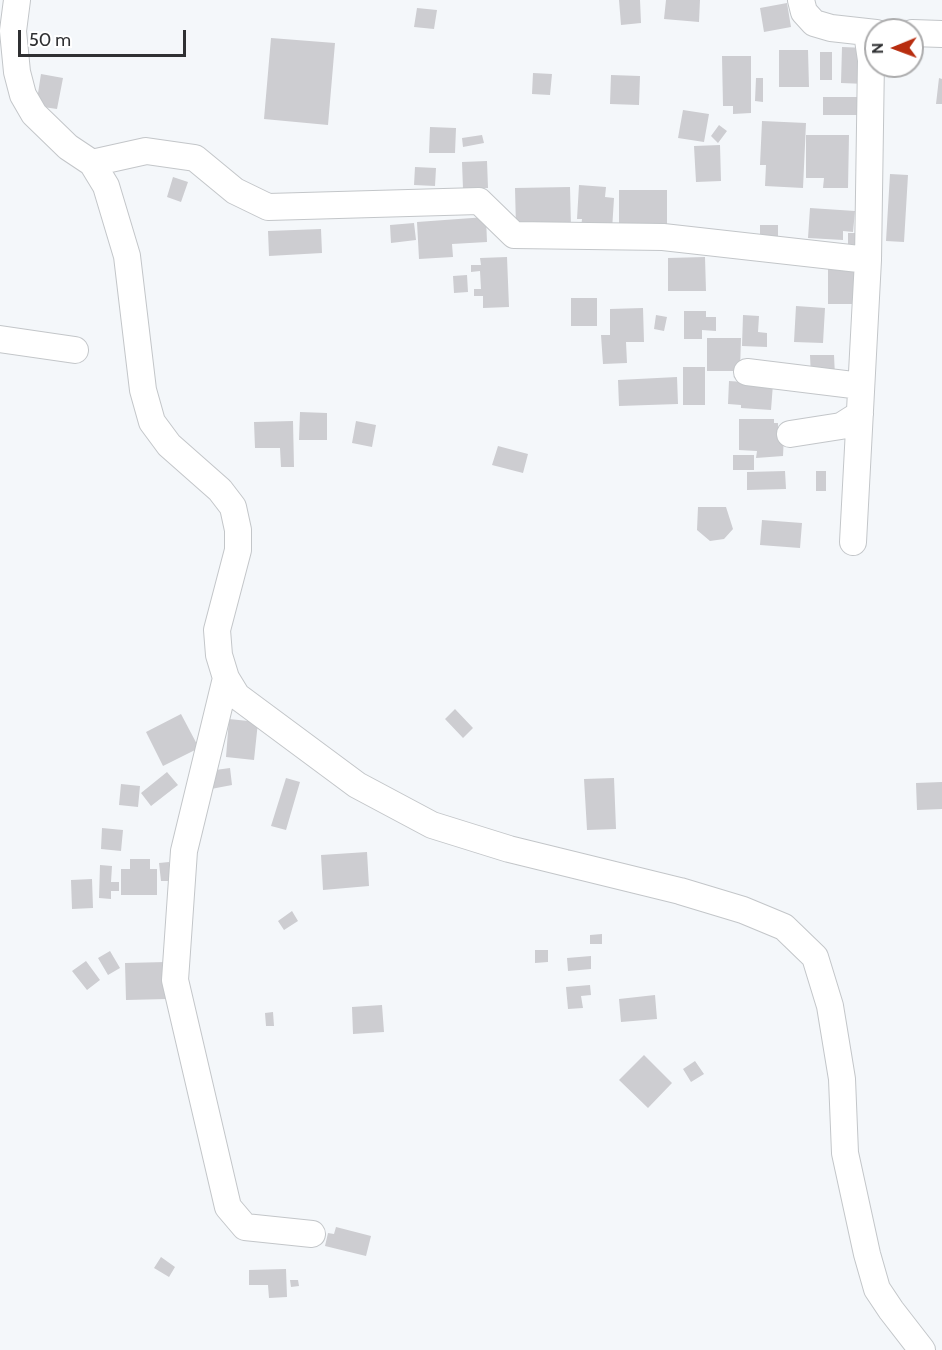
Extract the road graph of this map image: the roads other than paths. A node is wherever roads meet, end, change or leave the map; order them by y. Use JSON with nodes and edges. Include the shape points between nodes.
{"nodes":[{"id":1,"x":16,"y":0,"type":"edge"},
{"id":2,"x":801,"y":0,"type":"edge"},
{"id":3,"x":7,"y":32,"type":"edge"},
{"id":4,"x":864,"y":32,"type":"edge"},
{"id":5,"x":924,"y":33,"type":"edge"},
{"id":6,"x":942,"y":34,"type":"edge"},
{"id":7,"x":871,"y":78,"type":"edge"},
{"id":8,"x":9,"y":80,"type":"edge"},
{"id":9,"x":92,"y":163,"type":"junction"},
{"id":10,"x":868,"y":260,"type":"junction"},
{"id":11,"x":0,"y":339,"type":"edge"},
{"id":12,"x":75,"y":350,"type":"dead end"},
{"id":13,"x":747,"y":372,"type":"dead end"},
{"id":14,"x":861,"y":386,"type":"junction"},
{"id":15,"x":860,"y":414,"type":"junction"},
{"id":16,"x":790,"y":434,"type":"dead end"},
{"id":17,"x":853,"y":542,"type":"dead end"},
{"id":18,"x":226,"y":678,"type":"junction"},
{"id":19,"x":312,"y":1234,"type":"dead end"},
{"id":20,"x":922,"y":1350,"type":"edge"}],
"edges":[{"from":1,"to":3,"type":"street"},
{"from":2,"to":4,"type":"street","via":[[804,12],[814,23]]},
{"from":3,"to":8,"type":"street"},
{"from":5,"to":6,"type":"street"},
{"from":7,"to":10,"type":"street"},
{"from":8,"to":9,"type":"street","via":[[34,114],[68,147]]},
{"from":9,"to":10,"type":"street","via":[[146,151],[195,158],[235,191],[268,207],[479,201],[514,235],[663,237]]},
{"from":9,"to":18,"type":"street","via":[[106,186],[127,256],[143,390],[152,422],[169,445],[220,490],[233,507],[238,550],[218,630],[219,655]]},
{"from":10,"to":14,"type":"street"},
{"from":11,"to":12,"type":"street"},
{"from":13,"to":14,"type":"street"},
{"from":14,"to":15,"type":"street"},
{"from":15,"to":16,"type":"street","via":[[841,426]]},
{"from":15,"to":17,"type":"street"},
{"from":18,"to":19,"type":"street","via":[[184,851],[175,980],[228,1207],[245,1227]]},
{"from":18,"to":20,"type":"street","via":[[237,696],[357,785],[432,825],[743,910],[783,927],[815,957],[830,1006],[842,1079],[845,1153],[867,1254],[877,1289]]}]}
